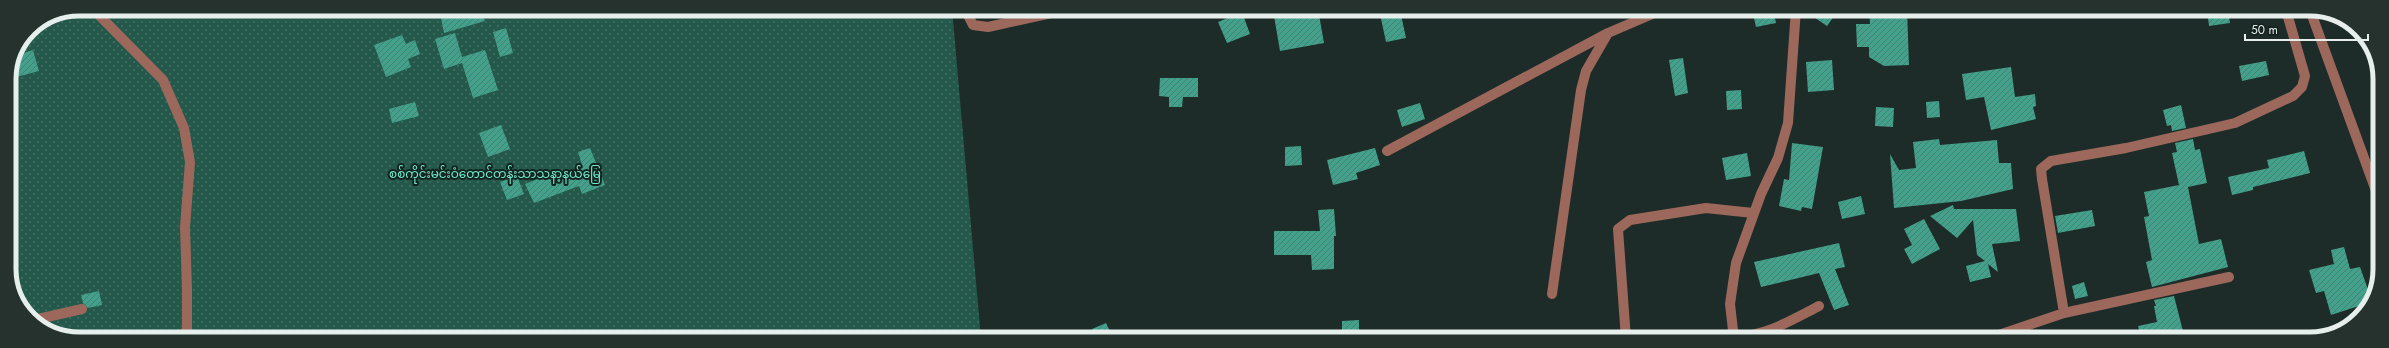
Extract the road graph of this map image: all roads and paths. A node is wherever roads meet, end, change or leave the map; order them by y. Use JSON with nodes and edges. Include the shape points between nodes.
{"nodes":[{"id":1,"x":100,"y":16,"type":"edge"},
{"id":2,"x":969,"y":16,"type":"edge"},
{"id":3,"x":1038,"y":16,"type":"edge"},
{"id":4,"x":1648,"y":16,"type":"edge"},
{"id":5,"x":1796,"y":16,"type":"edge"},
{"id":6,"x":2288,"y":16,"type":"edge"},
{"id":7,"x":2312,"y":16,"type":"edge"},
{"id":8,"x":1608,"y":34,"type":"junction"},
{"id":9,"x":1388,"y":151,"type":"dead end"},
{"id":10,"x":2373,"y":183,"type":"edge"},
{"id":11,"x":1753,"y":213,"type":"junction"},
{"id":12,"x":2229,"y":277,"type":"dead end"},
{"id":13,"x":1552,"y":294,"type":"dead end"},
{"id":14,"x":1819,"y":306,"type":"dead end"},
{"id":15,"x":82,"y":309,"type":"dead end"},
{"id":16,"x":2064,"y":313,"type":"junction"},
{"id":17,"x":41,"y":318,"type":"edge"},
{"id":18,"x":186,"y":332,"type":"edge"},
{"id":19,"x":1625,"y":332,"type":"edge"},
{"id":20,"x":1733,"y":332,"type":"edge"},
{"id":21,"x":1765,"y":332,"type":"edge"},
{"id":22,"x":2008,"y":332,"type":"edge"}],
"edges":[{"from":1,"to":18,"type":"street","via":[[163,80],[184,128],[190,162],[185,227]]},
{"from":2,"to":3,"type":"street","via":[[973,25],[988,27]]},
{"from":4,"to":8,"type":"street"},
{"from":5,"to":11,"type":"street","via":[[1788,123],[1778,158]]},
{"from":6,"to":16,"type":"street","via":[[2305,76],[2302,87],[2293,96],[2235,123],[2126,148],[2051,161],[2042,169]]},
{"from":7,"to":10,"type":"street"},
{"from":8,"to":9,"type":"street"},
{"from":8,"to":13,"type":"street","via":[[1586,71],[1581,90]]},
{"from":11,"to":19,"type":"street","via":[[1706,208],[1623,223],[1618,229],[1618,246]]},
{"from":11,"to":20,"type":"street","via":[[1736,263],[1730,304]]},
{"from":12,"to":16,"type":"street"},
{"from":14,"to":21,"type":"street"},
{"from":15,"to":17,"type":"street"},
{"from":16,"to":22,"type":"street"}]}
